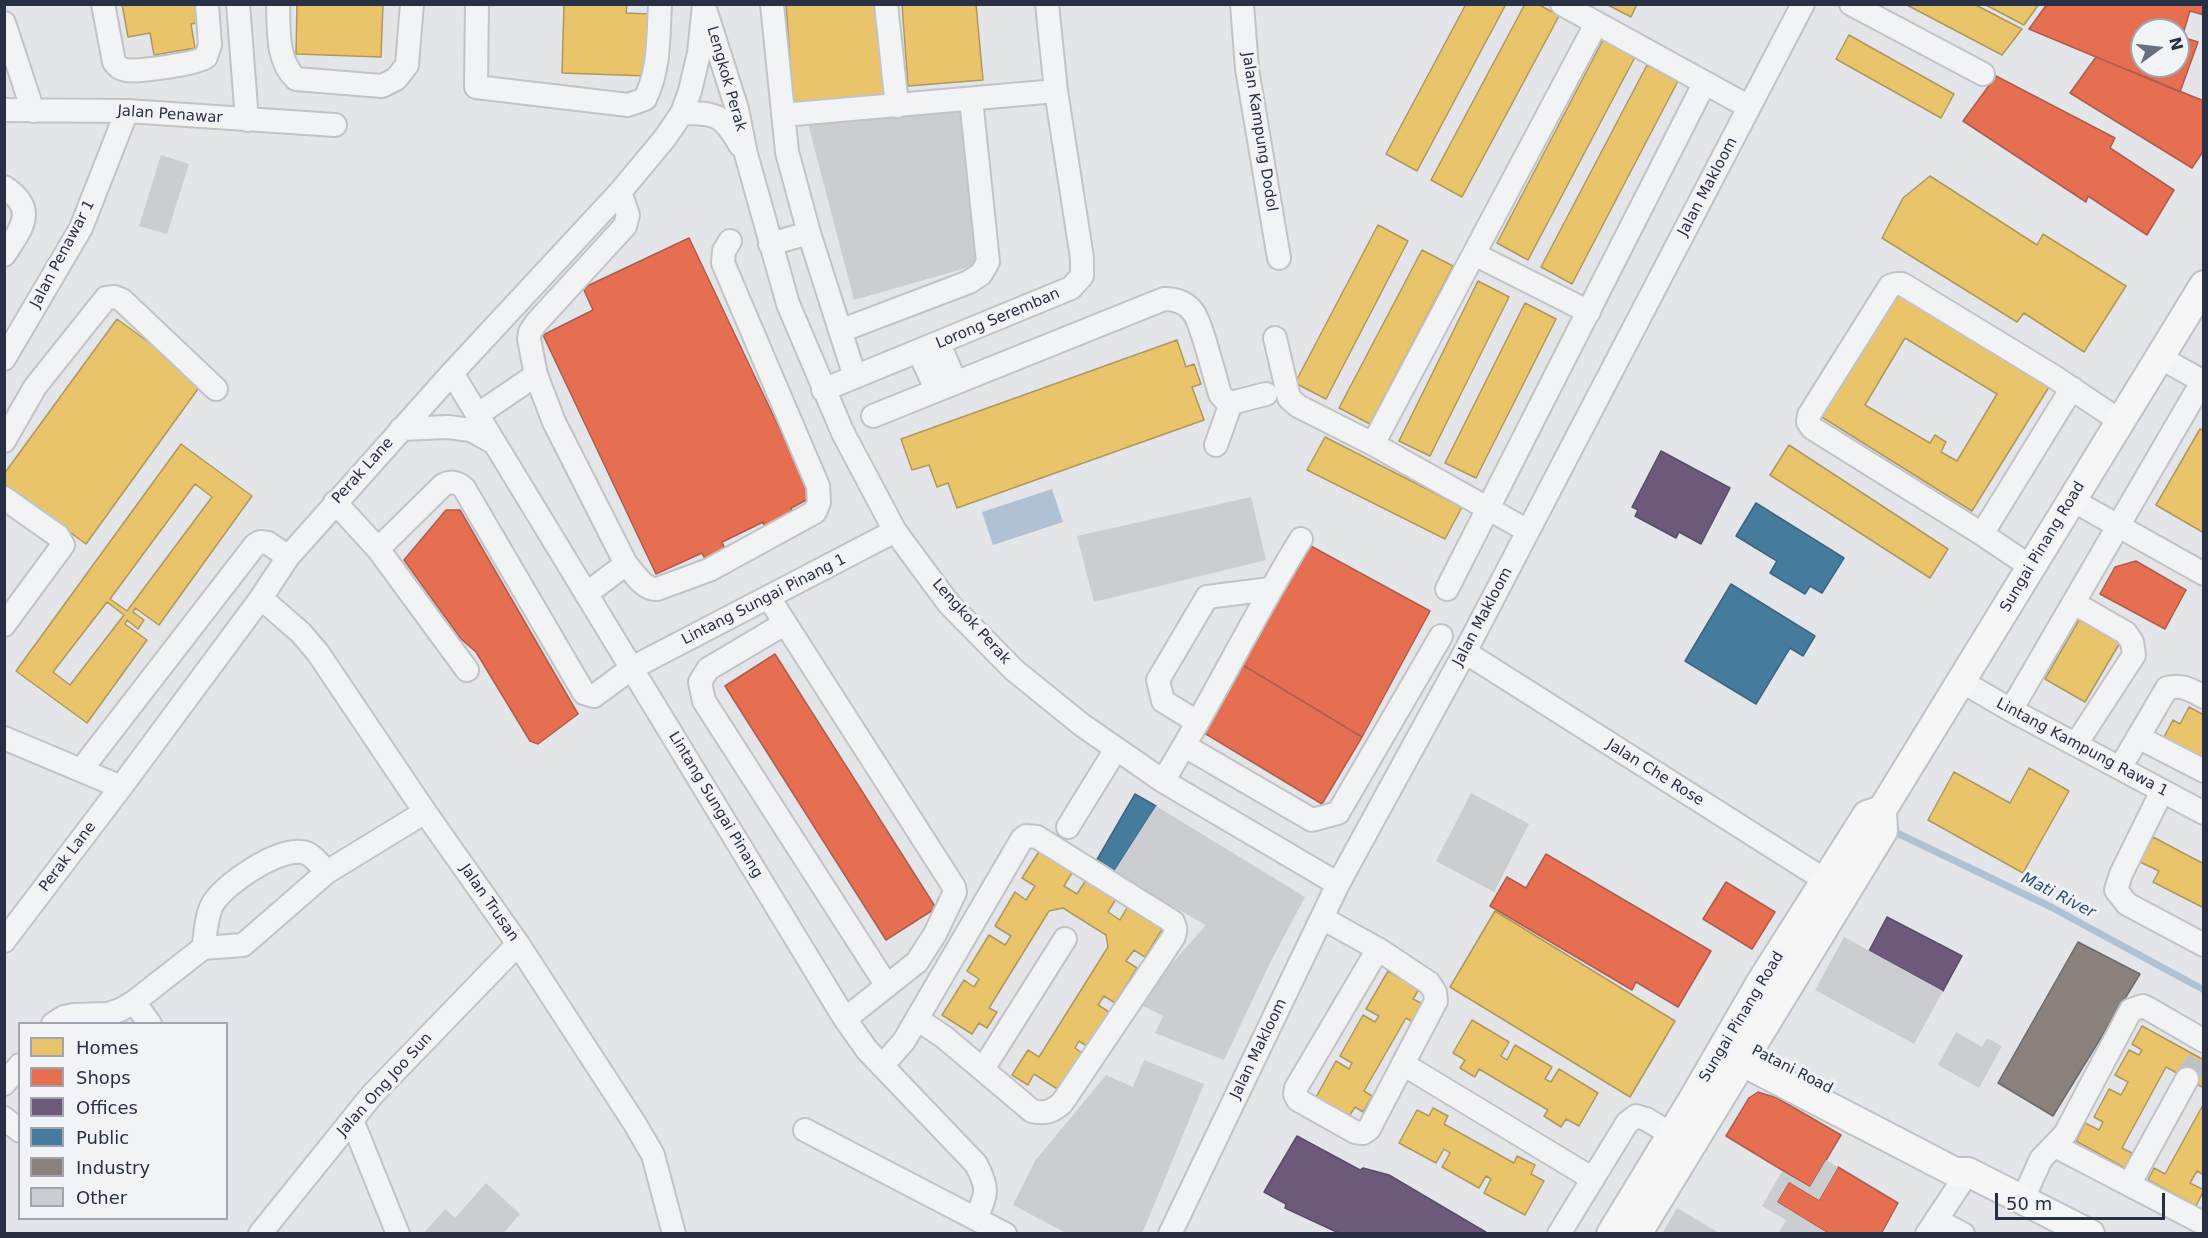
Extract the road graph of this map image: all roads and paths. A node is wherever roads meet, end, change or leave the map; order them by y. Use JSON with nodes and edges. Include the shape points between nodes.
{"nodes":[{"id":1,"x":103,"y":4,"type":"edge"},
{"id":2,"x":207,"y":4,"type":"edge"},
{"id":3,"x":238,"y":4,"type":"edge"},
{"id":4,"x":278,"y":4,"type":"edge"},
{"id":5,"x":412,"y":4,"type":"edge"},
{"id":6,"x":477,"y":4,"type":"edge"},
{"id":7,"x":660,"y":4,"type":"edge"},
{"id":8,"x":704,"y":4,"type":"edge"},
{"id":9,"x":772,"y":4,"type":"edge"},
{"id":10,"x":886,"y":4,"type":"edge"},
{"id":11,"x":1047,"y":4,"type":"edge"},
{"id":12,"x":1242,"y":4,"type":"edge"},
{"id":13,"x":1562,"y":4,"type":"edge"},
{"id":14,"x":1803,"y":4,"type":"edge"},
{"id":15,"x":1851,"y":4,"type":"edge"},
{"id":16,"x":4,"y":23,"type":"edge"},
{"id":17,"x":1596,"y":24,"type":"junction"},
{"id":18,"x":1983,"y":74,"type":"dead end"},
{"id":19,"x":1704,"y":84,"type":"junction"},
{"id":20,"x":1056,"y":91,"type":"junction"},
{"id":21,"x":971,"y":99,"type":"junction"},
{"id":22,"x":897,"y":106,"type":"junction"},
{"id":23,"x":1749,"y":107,"type":"junction"},
{"id":24,"x":4,"y":110,"type":"edge"},
{"id":25,"x":33,"y":111,"type":"junction"},
{"id":26,"x":127,"y":111,"type":"junction"},
{"id":27,"x":682,"y":113,"type":"junction"},
{"id":28,"x":783,"y":115,"type":"junction"},
{"id":29,"x":247,"y":120,"type":"junction"},
{"id":30,"x":335,"y":125,"type":"dead end"},
{"id":31,"x":746,"y":154,"type":"junction"},
{"id":32,"x":4,"y":187,"type":"edge"},
{"id":33,"x":620,"y":192,"type":"junction"},
{"id":34,"x":808,"y":232,"type":"junction"},
{"id":35,"x":730,"y":241,"type":"dead end"},
{"id":36,"x":770,"y":244,"type":"junction"},
{"id":37,"x":1474,"y":254,"type":"junction"},
{"id":38,"x":4,"y":255,"type":"edge"},
{"id":39,"x":1279,"y":258,"type":"dead end"},
{"id":40,"x":2204,"y":285,"type":"edge"},
{"id":41,"x":1589,"y":312,"type":"junction"},
{"id":42,"x":840,"y":331,"type":"junction"},
{"id":43,"x":1275,"y":338,"type":"dead end"},
{"id":44,"x":929,"y":348,"type":"junction"},
{"id":45,"x":2159,"y":357,"type":"junction"},
{"id":46,"x":4,"y":359,"type":"edge"},
{"id":47,"x":452,"y":373,"type":"junction"},
{"id":48,"x":537,"y":375,"type":"junction"},
{"id":49,"x":855,"y":377,"type":"junction"},
{"id":50,"x":2203,"y":382,"type":"edge"},
{"id":51,"x":946,"y":385,"type":"junction"},
{"id":52,"x":2072,"y":388,"type":"junction"},
{"id":53,"x":216,"y":389,"type":"dead end"},
{"id":54,"x":823,"y":390,"type":"junction"},
{"id":55,"x":1266,"y":394,"type":"dead end"},
{"id":56,"x":1231,"y":403,"type":"junction"},
{"id":57,"x":477,"y":415,"type":"junction"},
{"id":58,"x":873,"y":416,"type":"dead end"},
{"id":59,"x":2120,"y":421,"type":"junction"},
{"id":60,"x":401,"y":429,"type":"junction"},
{"id":61,"x":4,"y":441,"type":"edge"},
{"id":62,"x":493,"y":441,"type":"junction"},
{"id":63,"x":1373,"y":444,"type":"junction"},
{"id":64,"x":1216,"y":445,"type":"dead end"},
{"id":65,"x":4,"y":498,"type":"edge"},
{"id":66,"x":2072,"y":500,"type":"junction"},
{"id":67,"x":335,"y":502,"type":"junction"},
{"id":68,"x":1489,"y":508,"type":"junction"},
{"id":69,"x":2118,"y":527,"type":"junction"},
{"id":70,"x":895,"y":531,"type":"junction"},
{"id":71,"x":1528,"y":531,"type":"junction"},
{"id":72,"x":1982,"y":534,"type":"junction"},
{"id":73,"x":1300,"y":539,"type":"dead end"},
{"id":74,"x":378,"y":549,"type":"junction"},
{"id":75,"x":288,"y":557,"type":"junction"},
{"id":76,"x":626,"y":564,"type":"junction"},
{"id":77,"x":2031,"y":567,"type":"junction"},
{"id":78,"x":2204,"y":574,"type":"edge"},
{"id":79,"x":1270,"y":589,"type":"junction"},
{"id":80,"x":1447,"y":589,"type":"dead end"},
{"id":81,"x":586,"y":594,"type":"junction"},
{"id":82,"x":261,"y":598,"type":"junction"},
{"id":83,"x":769,"y":598,"type":"junction"},
{"id":84,"x":2074,"y":603,"type":"junction"},
{"id":85,"x":784,"y":624,"type":"junction"},
{"id":86,"x":4,"y":625,"type":"edge"},
{"id":87,"x":1441,"y":636,"type":"dead end"},
{"id":88,"x":1465,"y":652,"type":"junction"},
{"id":89,"x":632,"y":668,"type":"junction"},
{"id":90,"x":467,"y":670,"type":"dead end"},
{"id":91,"x":1961,"y":681,"type":"junction"},
{"id":92,"x":2204,"y":697,"type":"edge"},
{"id":93,"x":2011,"y":710,"type":"junction"},
{"id":94,"x":1197,"y":722,"type":"junction"},
{"id":95,"x":2138,"y":737,"type":"junction"},
{"id":96,"x":4,"y":738,"type":"edge"},
{"id":97,"x":2076,"y":744,"type":"junction"},
{"id":98,"x":1185,"y":746,"type":"junction"},
{"id":99,"x":1116,"y":749,"type":"junction"},
{"id":100,"x":2120,"y":768,"type":"junction"},
{"id":101,"x":81,"y":770,"type":"junction"},
{"id":102,"x":2204,"y":771,"type":"edge"},
{"id":103,"x":1163,"y":781,"type":"junction"},
{"id":104,"x":121,"y":787,"type":"junction"},
{"id":105,"x":2162,"y":791,"type":"junction"},
{"id":106,"x":425,"y":812,"type":"junction"},
{"id":107,"x":2204,"y":813,"type":"edge"},
{"id":108,"x":1068,"y":827,"type":"dead end"},
{"id":109,"x":327,"y":872,"type":"junction"},
{"id":110,"x":1338,"y":884,"type":"junction"},
{"id":111,"x":1836,"y":888,"type":"junction"},
{"id":112,"x":1322,"y":918,"type":"junction"},
{"id":113,"x":1065,"y":939,"type":"dead end"},
{"id":114,"x":4,"y":941,"type":"edge"},
{"id":115,"x":518,"y":944,"type":"junction"},
{"id":116,"x":2204,"y":945,"type":"edge"},
{"id":117,"x":203,"y":948,"type":"junction"},
{"id":118,"x":1378,"y":949,"type":"junction"},
{"id":119,"x":887,"y":986,"type":"junction"},
{"id":120,"x":134,"y":1002,"type":"junction"},
{"id":121,"x":845,"y":1019,"type":"junction"},
{"id":122,"x":917,"y":1019,"type":"junction"},
{"id":123,"x":55,"y":1022,"type":"edge"},
{"id":124,"x":149,"y":1022,"type":"edge"},
{"id":125,"x":2202,"y":1049,"type":"edge"},
{"id":126,"x":1739,"y":1050,"type":"junction"},
{"id":127,"x":1403,"y":1064,"type":"junction"},
{"id":128,"x":882,"y":1066,"type":"junction"},
{"id":129,"x":18,"y":1067,"type":"edge"},
{"id":130,"x":983,"y":1069,"type":"junction"},
{"id":131,"x":2187,"y":1078,"type":"tunnel mouth"},
{"id":132,"x":4,"y":1084,"type":"edge"},
{"id":133,"x":4,"y":1118,"type":"edge"},
{"id":134,"x":352,"y":1120,"type":"junction"},
{"id":135,"x":18,"y":1129,"type":"edge"},
{"id":136,"x":805,"y":1130,"type":"dead end"},
{"id":137,"x":1681,"y":1140,"type":"junction"},
{"id":138,"x":2055,"y":1146,"type":"junction"},
{"id":139,"x":1968,"y":1172,"type":"junction"},
{"id":140,"x":1593,"y":1179,"type":"junction"},
{"id":141,"x":2130,"y":1183,"type":"junction"},
{"id":142,"x":2023,"y":1199,"type":"junction"},
{"id":143,"x":976,"y":1218,"type":"junction"},
{"id":144,"x":2201,"y":1224,"type":"edge"},
{"id":145,"x":1931,"y":1227,"type":"edge"},
{"id":146,"x":260,"y":1233,"type":"edge"},
{"id":147,"x":398,"y":1233,"type":"edge"},
{"id":148,"x":674,"y":1233,"type":"edge"},
{"id":149,"x":1005,"y":1233,"type":"edge"},
{"id":150,"x":1170,"y":1233,"type":"edge"},
{"id":151,"x":1558,"y":1233,"type":"edge"},
{"id":152,"x":1611,"y":1233,"type":"edge"},
{"id":153,"x":1636,"y":1233,"type":"edge"},
{"id":154,"x":1963,"y":1233,"type":"edge"},
{"id":155,"x":2090,"y":1233,"type":"edge"}],
"edges":[{"from":1,"to":2,"type":"street","via":[[114,62],[118,68],[130,71],[195,63],[206,57],[210,45]]},
{"from":3,"to":29,"type":"street"},
{"from":4,"to":5,"type":"street","via":[[281,56],[296,79],[382,86],[396,80],[406,65]]},
{"from":6,"to":7,"type":"street","via":[[476,87],[628,105],[645,99],[653,82]]},
{"from":8,"to":27,"type":"street","name":"Perak Lane","via":[[699,53]]},
{"from":8,"to":31,"type":"street","name":"Lengkok Perak","via":[[737,109]]},
{"from":9,"to":28,"type":"street"},
{"from":10,"to":22,"type":"street"},
{"from":11,"to":20,"type":"street","name":"Lorong Seremban"},
{"from":12,"to":39,"type":"street","name":"Jalan Kampung Dodol","via":[[1247,69]]},
{"from":13,"to":17,"type":"street"},
{"from":14,"to":23,"type":"street","name":"Jalan Makloom"},
{"from":15,"to":18,"type":"street"},
{"from":16,"to":25,"type":"street"},
{"from":17,"to":19,"type":"street"},
{"from":17,"to":37,"type":"street"},
{"from":19,"to":23,"type":"street"},
{"from":19,"to":41,"type":"street"},
{"from":20,"to":21,"type":"street"},
{"from":20,"to":44,"type":"street","name":"Lorong Seremban","via":[[1082,276],[1071,288]]},
{"from":21,"to":22,"type":"street"},
{"from":21,"to":42,"type":"street","via":[[988,262],[981,274],[969,282]]},
{"from":22,"to":28,"type":"street"},
{"from":23,"to":71,"type":"street","name":"Jalan Makloom"},
{"from":24,"to":25,"type":"street","name":"Jalan Penawar"},
{"from":25,"to":26,"type":"street","name":"Jalan Penawar"},
{"from":26,"to":29,"type":"street","name":"Jalan Penawar"},
{"from":26,"to":46,"type":"street","name":"Jalan Penawar 1","via":[[81,228]]},
{"from":27,"to":31,"type":"street","name":"Lengkok Perak","via":[[717,116],[729,125]]},
{"from":27,"to":33,"type":"street","name":"Perak Lane"},
{"from":28,"to":34,"type":"street"},
{"from":29,"to":30,"type":"street","name":"Jalan Penawar"},
{"from":31,"to":36,"type":"street","name":"Lengkok Perak"},
{"from":32,"to":38,"type":"street","via":[[18,196],[24,224]]},
{"from":33,"to":47,"type":"street","name":"Perak Lane"},
{"from":33,"to":48,"type":"street","via":[[628,215],[625,226],[530,332]]},
{"from":34,"to":36,"type":"street"},
{"from":34,"to":42,"type":"street"},
{"from":35,"to":76,"type":"street","via":[[723,263],[818,486],[819,502],[815,512],[709,570],[657,589],[646,586]]},
{"from":36,"to":54,"type":"street","name":"Lengkok Perak","via":[[788,304]]},
{"from":37,"to":41,"type":"street"},
{"from":37,"to":63,"type":"street"},
{"from":40,"to":45,"type":"main road","name":"Sungai Pinang Road"},
{"from":41,"to":68,"type":"street"},
{"from":42,"to":49,"type":"street"},
{"from":43,"to":63,"type":"street","via":[[1289,398]]},
{"from":44,"to":49,"type":"street","name":"Lorong Seremban"},
{"from":44,"to":51,"type":"street"},
{"from":45,"to":50,"type":"street"},
{"from":45,"to":59,"type":"main road","name":"Sungai Pinang Road"},
{"from":47,"to":57,"type":"street","name":"Lintang Sungai Pinang"},
{"from":47,"to":60,"type":"street","name":"Perak Lane"},
{"from":48,"to":57,"type":"street"},
{"from":48,"to":76,"type":"street","via":[[559,431]]},
{"from":49,"to":54,"type":"street","name":"Lorong Seremban"},
{"from":50,"to":69,"type":"street"},
{"from":51,"to":56,"type":"street","via":[[1164,299],[1174,299],[1195,314],[1220,394]]},
{"from":51,"to":58,"type":"street"},
{"from":52,"to":59,"type":"street"},
{"from":52,"to":72,"type":"street"},
{"from":52,"to":72,"type":"street","via":[[1902,284],[1896,284],[1890,286],[1809,415],[1812,428]]},
{"from":53,"to":61,"type":"street","via":[[122,300],[106,298],[35,387]]},
{"from":54,"to":70,"type":"street","name":"Lengkok Perak"},
{"from":55,"to":56,"type":"street"},
{"from":56,"to":64,"type":"street"},
{"from":57,"to":62,"type":"street","name":"Lintang Sungai Pinang"},
{"from":59,"to":66,"type":"main road","name":"Sungai Pinang Road"},
{"from":60,"to":62,"type":"street","via":[[471,430]]},
{"from":60,"to":67,"type":"street","name":"Perak Lane"},
{"from":62,"to":81,"type":"street","name":"Lintang Sungai Pinang"},
{"from":63,"to":68,"type":"street"},
{"from":65,"to":86,"type":"street","via":[[58,536],[63,545]]},
{"from":66,"to":69,"type":"street"},
{"from":66,"to":77,"type":"main road","name":"Sungai Pinang Road"},
{"from":67,"to":74,"type":"street"},
{"from":67,"to":75,"type":"street","name":"Perak Lane"},
{"from":68,"to":71,"type":"street"},
{"from":68,"to":80,"type":"street"},
{"from":69,"to":78,"type":"street"},
{"from":69,"to":84,"type":"street"},
{"from":70,"to":83,"type":"street","name":"Lintang Sungai Pinang 1"},
{"from":70,"to":99,"type":"street","name":"Lengkok Perak","via":[[949,604],[1014,670]]},
{"from":71,"to":88,"type":"street","name":"Jalan Makloom"},
{"from":72,"to":77,"type":"street"},
{"from":73,"to":79,"type":"street"},
{"from":74,"to":89,"type":"street","name":"Lintang Sungai Pinang 1","via":[[443,485],[458,483],[584,693],[594,696]]},
{"from":74,"to":90,"type":"street"},
{"from":75,"to":82,"type":"street","name":"Perak Lane"},
{"from":75,"to":101,"type":"street","via":[[268,543],[255,545]]},
{"from":76,"to":81,"type":"street"},
{"from":77,"to":91,"type":"main road","name":"Sungai Pinang Road"},
{"from":79,"to":94,"type":"street"},
{"from":79,"to":94,"type":"street","via":[[1207,597],[1158,680],[1164,701]]},
{"from":81,"to":89,"type":"street","name":"Lintang Sungai Pinang"},
{"from":82,"to":104,"type":"street","name":"Perak Lane"},
{"from":82,"to":106,"type":"street","name":"Jalan Trusan","via":[[318,653]]},
{"from":83,"to":85,"type":"street"},
{"from":83,"to":89,"type":"street","name":"Lintang Sungai Pinang 1"},
{"from":84,"to":93,"type":"street"},
{"from":84,"to":97,"type":"street","via":[[2126,633],[2134,655]]},
{"from":85,"to":119,"type":"street","via":[[954,887],[954,897],[917,962]]},
{"from":85,"to":119,"type":"street","via":[[708,669],[700,682],[704,700]]},
{"from":87,"to":98,"type":"street","via":[[1338,813],[1312,820]]},
{"from":88,"to":110,"type":"street","name":"Jalan Makloom"},
{"from":88,"to":111,"type":"street","name":"Jalan Che Rose"},
{"from":89,"to":121,"type":"street","name":"Lintang Sungai Pinang"},
{"from":91,"to":93,"type":"street","name":"Lintang Kampung Rawa 1"},
{"from":91,"to":111,"type":"main road","name":"Sungai Pinang Road","via":[[1882,810],[1882,831]]},
{"from":92,"to":95,"type":"street","via":[[2176,685],[2167,688]]},
{"from":93,"to":97,"type":"street","name":"Lintang Kampung Rawa 1"},
{"from":94,"to":98,"type":"street"},
{"from":95,"to":100,"type":"street"},
{"from":95,"to":102,"type":"street"},
{"from":96,"to":101,"type":"street"},
{"from":97,"to":100,"type":"street","name":"Lintang Kampung Rawa 1"},
{"from":98,"to":103,"type":"street"},
{"from":99,"to":103,"type":"street","name":"Lengkok Perak"},
{"from":99,"to":108,"type":"street"},
{"from":100,"to":105,"type":"street","name":"Lintang Kampung Rawa 1"},
{"from":101,"to":104,"type":"street"},
{"from":103,"to":110,"type":"street","name":"Lengkok Perak"},
{"from":104,"to":114,"type":"street","name":"Perak Lane"},
{"from":105,"to":107,"type":"street","name":"Lintang Kampung Rawa 1"},
{"from":105,"to":116,"type":"street","via":[[2116,890],[2127,904]]},
{"from":106,"to":109,"type":"street"},
{"from":106,"to":115,"type":"street","name":"Jalan Trusan"},
{"from":109,"to":117,"type":"street","via":[[243,945]]},
{"from":109,"to":117,"type":"street","via":[[310,854],[302,852],[256,865],[212,904]]},
{"from":110,"to":112,"type":"street","name":"Jalan Makloom"},
{"from":111,"to":126,"type":"main road","name":"Sungai Pinang Road"},
{"from":112,"to":118,"type":"street"},
{"from":112,"to":150,"type":"street","name":"Jalan Makloom"},
{"from":113,"to":130,"type":"street"},
{"from":115,"to":134,"type":"street","name":"Jalan Ong Joo Sun"},
{"from":115,"to":148,"type":"street","name":"Jalan Trusan","via":[[653,1155]]},
{"from":117,"to":120,"type":"street"},
{"from":118,"to":127,"type":"street","via":[[1436,992],[1436,1001]]},
{"from":118,"to":127,"type":"street","via":[[1295,1094],[1298,1100],[1363,1133],[1369,1129]]},
{"from":119,"to":121,"type":"street"},
{"from":120,"to":123,"type":"street","via":[[108,1014],[74,1015]]},
{"from":120,"to":124,"type":"street"},
{"from":121,"to":128,"type":"street","name":"Lintang Sungai Pinang"},
{"from":122,"to":128,"type":"street"},
{"from":122,"to":130,"type":"street"},
{"from":122,"to":130,"type":"street","via":[[1026,836],[1037,837],[1173,922],[1173,938],[1056,1108],[1040,1113],[1032,1110]]},
{"from":125,"to":138,"type":"street","via":[[2149,1009],[2143,1006],[2131,1010]]},
{"from":126,"to":137,"type":"main road","name":"Sungai Pinang Road"},
{"from":126,"to":139,"type":"main road","name":"Patani Road","via":[[1964,1161]]},
{"from":127,"to":140,"type":"street"},
{"from":128,"to":143,"type":"street","name":"Lintang Sungai Pinang","via":[[976,1164],[986,1182]]},
{"from":129,"to":132,"type":"street"},
{"from":131,"to":141,"type":"street"},
{"from":133,"to":135,"type":"street"},
{"from":134,"to":146,"type":"street","name":"Jalan Ong Joo Sun"},
{"from":134,"to":147,"type":"street"},
{"from":136,"to":143,"type":"street"},
{"from":137,"to":140,"type":"street","via":[[1636,1116],[1626,1123]]},
{"from":137,"to":152,"type":"main road","name":"Sungai Pinang Road"},
{"from":137,"to":153,"type":"main road","name":"Sungai Pinang Road"},
{"from":138,"to":141,"type":"street"},
{"from":138,"to":142,"type":"street","via":[[2041,1159]]},
{"from":139,"to":142,"type":"main road","name":"Patani Road"},
{"from":139,"to":145,"type":"street"},
{"from":140,"to":151,"type":"street"},
{"from":141,"to":144,"type":"street"},
{"from":142,"to":155,"type":"main road","name":"Patani Road"},
{"from":143,"to":149,"type":"street"},
{"from":145,"to":154,"type":"street"}]}
